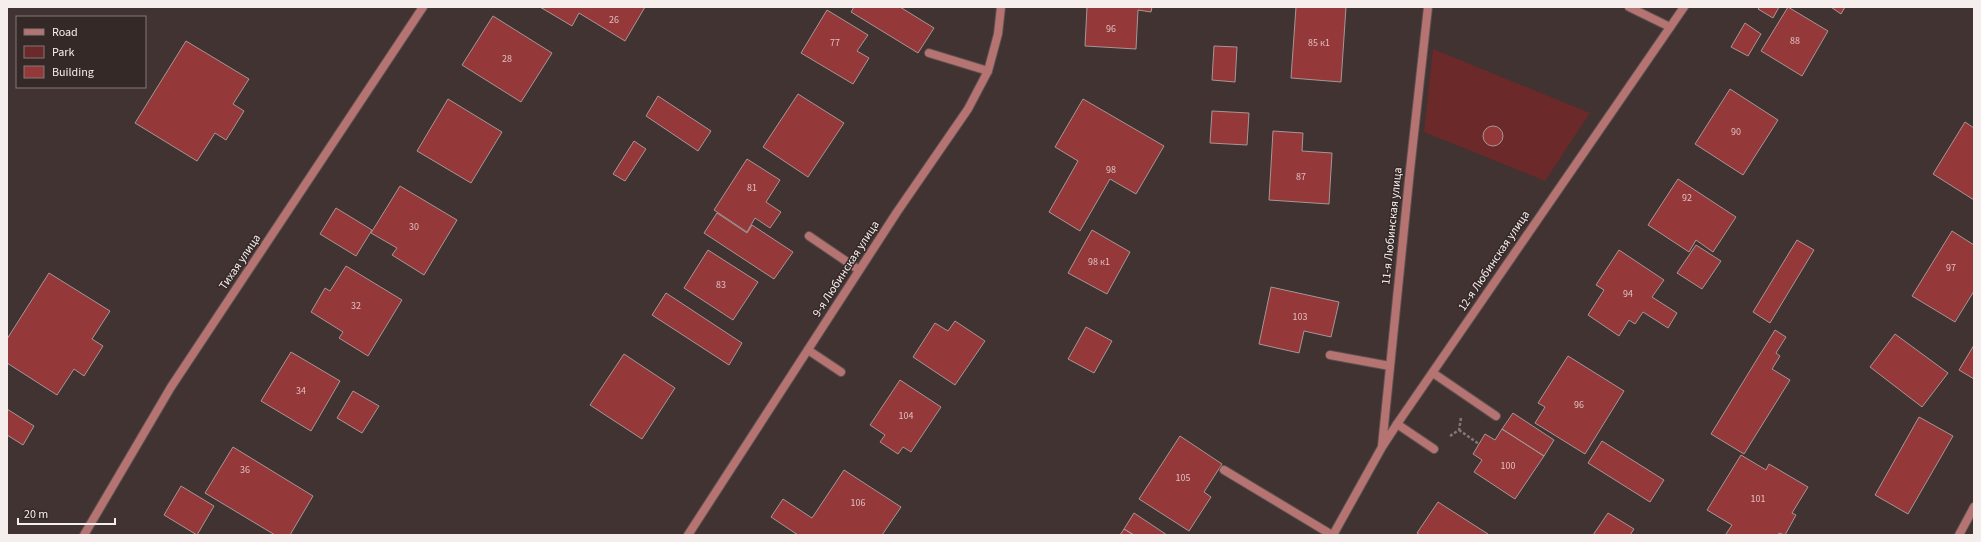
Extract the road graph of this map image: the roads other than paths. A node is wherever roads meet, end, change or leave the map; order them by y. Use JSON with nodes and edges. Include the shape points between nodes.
{"nodes":[{"id":1,"x":423,"y":7,"type":"edge"},
{"id":2,"x":1002,"y":7,"type":"edge"},
{"id":3,"x":1428,"y":7,"type":"edge"},
{"id":4,"x":1629,"y":7,"type":"edge"},
{"id":5,"x":1684,"y":7,"type":"edge"},
{"id":6,"x":1670,"y":27,"type":"junction"},
{"id":7,"x":929,"y":53,"type":"dead end"},
{"id":8,"x":988,"y":71,"type":"junction"},
{"id":9,"x":809,"y":236,"type":"dead end"},
{"id":10,"x":859,"y":270,"type":"junction"},
{"id":11,"x":808,"y":350,"type":"junction"},
{"id":12,"x":1330,"y":355,"type":"dead end"},
{"id":13,"x":1390,"y":366,"type":"junction"},
{"id":14,"x":841,"y":372,"type":"dead end"},
{"id":15,"x":1432,"y":373,"type":"junction"},
{"id":16,"x":1496,"y":416,"type":"dead end"},
{"id":17,"x":1397,"y":424,"type":"junction"},
{"id":18,"x":1382,"y":447,"type":"junction"},
{"id":19,"x":1434,"y":449,"type":"dead end"},
{"id":20,"x":1224,"y":470,"type":"dead end"},
{"id":21,"x":1974,"y":508,"type":"edge"},
{"id":22,"x":84,"y":535,"type":"edge"},
{"id":23,"x":688,"y":535,"type":"edge"},
{"id":24,"x":1333,"y":535,"type":"edge"},
{"id":25,"x":1959,"y":535,"type":"edge"}],
"edges":[{"from":1,"to":22,"type":"street","name":"Тихая улица","via":[[171,387]]},
{"from":2,"to":8,"type":"street","name":"9-я Любинская улица"},
{"from":3,"to":13,"type":"street","name":"11-я Любинская улица"},
{"from":4,"to":6,"type":"street"},
{"from":5,"to":6,"type":"street","name":"12-я Любинская улица"},
{"from":6,"to":15,"type":"street","name":"12-я Любинская улица"},
{"from":7,"to":8,"type":"street"},
{"from":8,"to":10,"type":"street","name":"9-я Любинская улица","via":[[968,109]]},
{"from":9,"to":10,"type":"street"},
{"from":10,"to":11,"type":"street","name":"9-я Любинская улица"},
{"from":11,"to":14,"type":"street"},
{"from":11,"to":23,"type":"street","name":"9-я Любинская улица"},
{"from":12,"to":13,"type":"street"},
{"from":13,"to":18,"type":"street","name":"11-я Любинская улица"},
{"from":15,"to":16,"type":"street"},
{"from":15,"to":17,"type":"street","name":"12-я Любинская улица"},
{"from":17,"to":18,"type":"street","name":"12-я Любинская улица"},
{"from":17,"to":19,"type":"street"},
{"from":18,"to":24,"type":"street","name":"12-я Любинская улица"},
{"from":20,"to":24,"type":"street"},
{"from":21,"to":25,"type":"street"}]}
